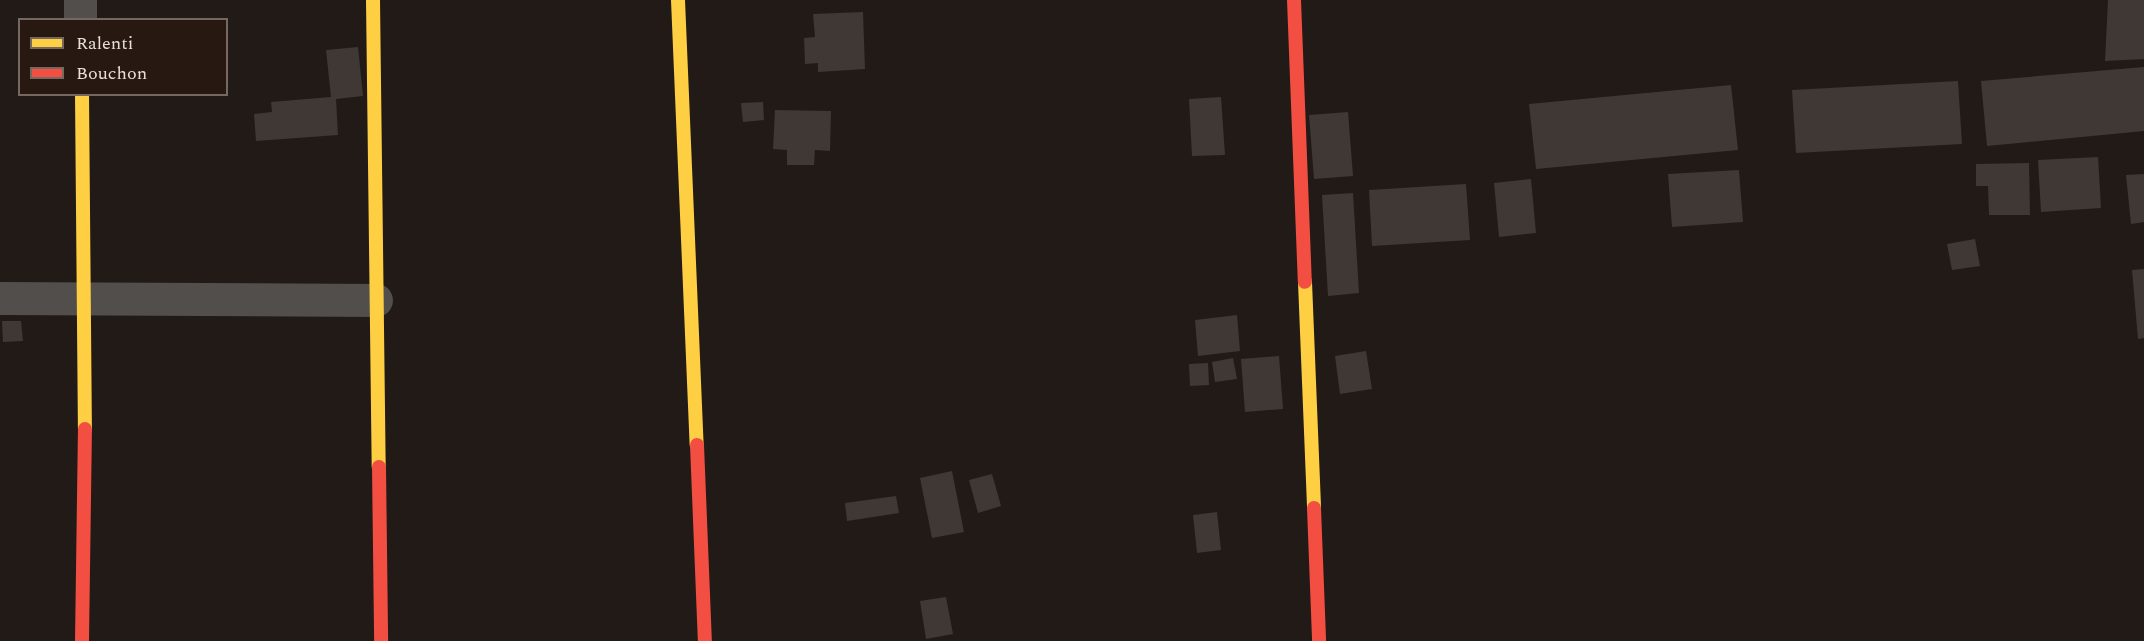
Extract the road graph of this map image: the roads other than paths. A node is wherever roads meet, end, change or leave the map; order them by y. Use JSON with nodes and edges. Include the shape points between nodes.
{"nodes":[{"id":1,"x":80,"y":0,"type":"edge"},
{"id":2,"x":373,"y":0,"type":"edge"},
{"id":3,"x":678,"y":0,"type":"edge"},
{"id":4,"x":1294,"y":0,"type":"edge"},
{"id":5,"x":80,"y":18,"type":"edge"},
{"id":6,"x":82,"y":96,"type":"edge"},
{"id":7,"x":0,"y":298,"type":"edge"},
{"id":8,"x":87,"y":300,"type":"junction"},
{"id":9,"x":376,"y":300,"type":"junction"},
{"id":10,"x":82,"y":641,"type":"edge"},
{"id":11,"x":381,"y":641,"type":"edge"},
{"id":12,"x":705,"y":641,"type":"edge"},
{"id":13,"x":1319,"y":641,"type":"edge"}],
"edges":[{"from":1,"to":5,"type":"street"},
{"from":2,"to":9,"type":"street"},
{"from":3,"to":12,"type":"street"},
{"from":4,"to":13,"type":"street"},
{"from":6,"to":8,"type":"street"},
{"from":7,"to":8,"type":"street"},
{"from":8,"to":9,"type":"street"},
{"from":8,"to":10,"type":"street"},
{"from":9,"to":11,"type":"street"}]}
